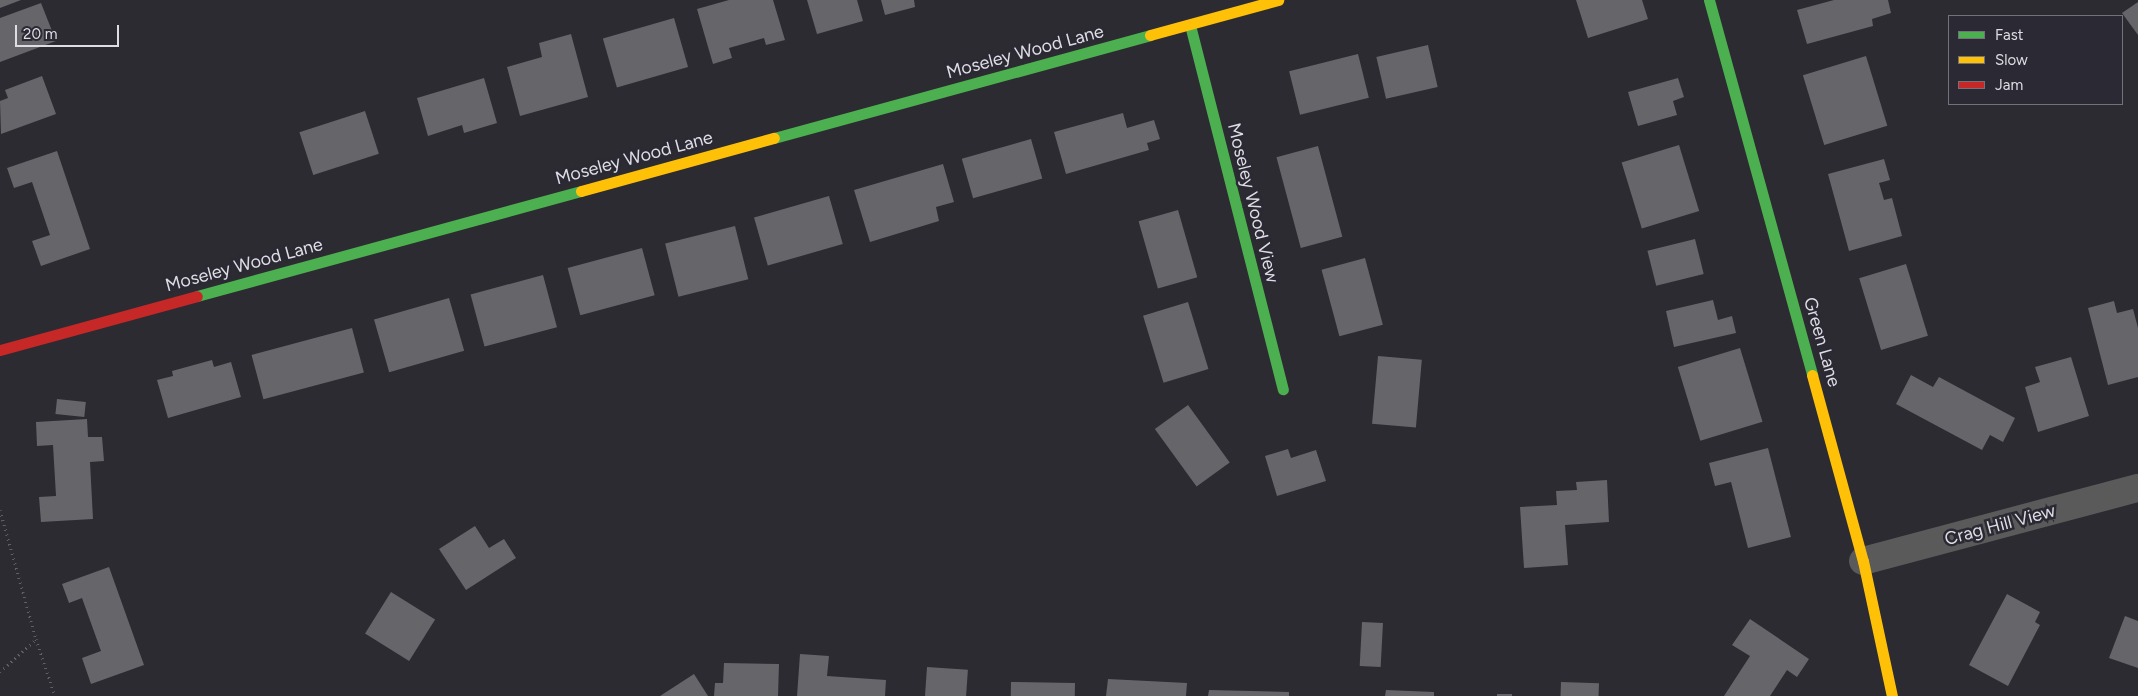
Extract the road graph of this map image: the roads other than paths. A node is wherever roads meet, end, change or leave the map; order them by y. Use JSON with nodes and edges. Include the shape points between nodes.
{"nodes":[{"id":1,"x":1278,"y":0,"type":"edge"},
{"id":2,"x":1709,"y":0,"type":"edge"},
{"id":3,"x":1190,"y":25,"type":"junction"},
{"id":4,"x":0,"y":350,"type":"edge"},
{"id":5,"x":1283,"y":389,"type":"dead end"},
{"id":6,"x":2138,"y":488,"type":"edge"},
{"id":7,"x":1863,"y":561,"type":"junction"},
{"id":8,"x":1892,"y":696,"type":"edge"}],
"edges":[{"from":1,"to":3,"type":"street","name":"Moseley Wood Lane"},
{"from":2,"to":7,"type":"street","name":"Green Lane"},
{"from":3,"to":4,"type":"street","name":"Moseley Wood Lane"},
{"from":3,"to":5,"type":"street","name":"Moseley Wood View"},
{"from":6,"to":7,"type":"street","name":"Crag Hill View"},
{"from":7,"to":8,"type":"street","name":"Green Lane"}]}
